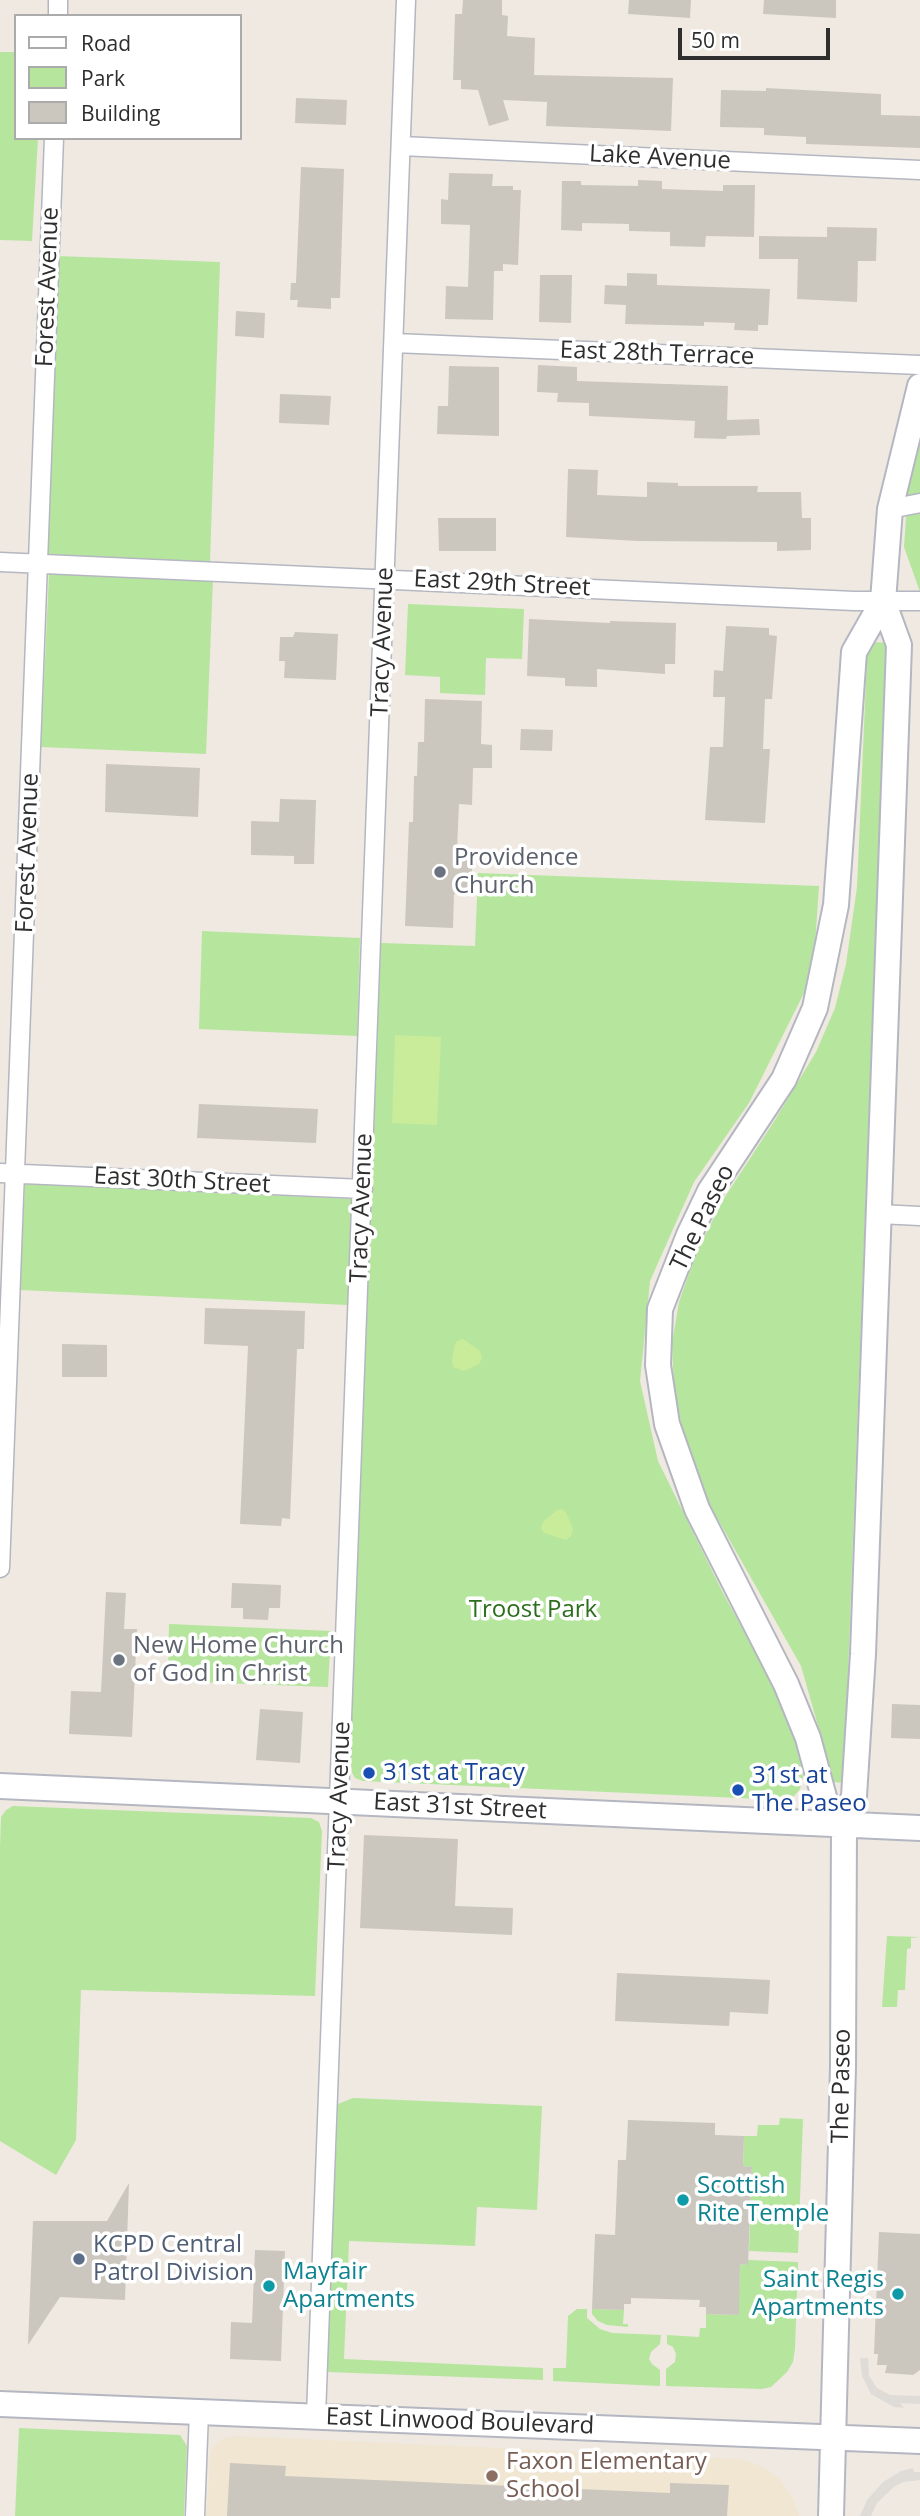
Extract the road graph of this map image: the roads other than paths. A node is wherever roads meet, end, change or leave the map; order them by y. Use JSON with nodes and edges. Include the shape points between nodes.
{"nodes":[{"id":1,"x":406,"y":0,"type":"edge"},
{"id":2,"x":54,"y":140,"type":"edge"},
{"id":3,"x":401,"y":146,"type":"junction"},
{"id":4,"x":920,"y":170,"type":"edge"},
{"id":5,"x":394,"y":342,"type":"junction"},
{"id":6,"x":920,"y":365,"type":"edge"},
{"id":7,"x":920,"y":386,"type":"edge"},
{"id":8,"x":920,"y":503,"type":"edge"},
{"id":9,"x":890,"y":509,"type":"junction"},
{"id":10,"x":0,"y":562,"type":"edge"},
{"id":11,"x":39,"y":564,"type":"junction"},
{"id":12,"x":385,"y":578,"type":"junction"},
{"id":13,"x":883,"y":601,"type":"junction"},
{"id":14,"x":920,"y":601,"type":"edge"},
{"id":15,"x":8,"y":1174,"type":"edge"},
{"id":16,"x":363,"y":1189,"type":"junction"},
{"id":17,"x":879,"y":1214,"type":"junction"},
{"id":18,"x":920,"y":1216,"type":"edge"},
{"id":19,"x":0,"y":1568,"type":"edge"},
{"id":20,"x":0,"y":1786,"type":"edge"},
{"id":21,"x":340,"y":1801,"type":"junction"},
{"id":22,"x":844,"y":1825,"type":"junction"},
{"id":23,"x":920,"y":1828,"type":"edge"},
{"id":24,"x":0,"y":2404,"type":"edge"},
{"id":25,"x":198,"y":2412,"type":"junction"},
{"id":26,"x":316,"y":2416,"type":"junction"},
{"id":27,"x":835,"y":2437,"type":"junction"},
{"id":28,"x":920,"y":2441,"type":"edge"},
{"id":29,"x":195,"y":2516,"type":"edge"},
{"id":30,"x":831,"y":2516,"type":"edge"}],
"edges":[{"from":1,"to":3,"type":"street","name":"Tracy Avenue"},
{"from":2,"to":11,"type":"street","name":"Forest Avenue"},
{"from":3,"to":4,"type":"street","name":"Lake Avenue"},
{"from":3,"to":5,"type":"street","name":"Tracy Avenue"},
{"from":5,"to":6,"type":"street","name":"East 28th Terrace"},
{"from":5,"to":12,"type":"street","name":"Tracy Avenue"},
{"from":7,"to":9,"type":"main road","name":"The Paseo"},
{"from":8,"to":9,"type":"street"},
{"from":9,"to":13,"type":"main road","name":"The Paseo"},
{"from":10,"to":11,"type":"street","name":"East 29th Street"},
{"from":11,"to":12,"type":"street","name":"East 29th Street"},
{"from":11,"to":15,"type":"street","name":"Forest Avenue"},
{"from":12,"to":13,"type":"street","name":"East 29th Street"},
{"from":12,"to":16,"type":"street","name":"Tracy Avenue"},
{"from":13,"to":14,"type":"street","name":"East 29th Street"},
{"from":13,"to":17,"type":"main road","name":"The Paseo","via":[[899,645]]},
{"from":13,"to":22,"type":"main road","name":"The Paseo","via":[[854,652],[836,905],[815,1008],[784,1079],[710,1191],[689,1235],[660,1309],[658,1365],[667,1423],[697,1509],[786,1684],[808,1738],[825,1801]]},
{"from":15,"to":16,"type":"street","name":"East 30th Street"},
{"from":15,"to":19,"type":"street","name":"Forest Avenue"},
{"from":16,"to":21,"type":"street","name":"Tracy Avenue"},
{"from":17,"to":18,"type":"street"},
{"from":17,"to":22,"type":"main road","name":"The Paseo","via":[[863,1654],[854,1797]]},
{"from":20,"to":21,"type":"main road","name":"East 31st Street"},
{"from":21,"to":22,"type":"main road","name":"East 31st Street"},
{"from":21,"to":26,"type":"street","name":"Tracy Avenue"},
{"from":22,"to":23,"type":"main road","name":"East 31st Street"},
{"from":22,"to":27,"type":"main road","name":"The Paseo"},
{"from":24,"to":25,"type":"main road","name":"East Linwood Boulevard"},
{"from":25,"to":26,"type":"main road","name":"East Linwood Boulevard"},
{"from":25,"to":29,"type":"street"},
{"from":26,"to":27,"type":"main road","name":"East Linwood Boulevard"},
{"from":27,"to":28,"type":"main road","name":"East Linwood Boulevard"},
{"from":27,"to":30,"type":"main road","name":"The Paseo"}]}
